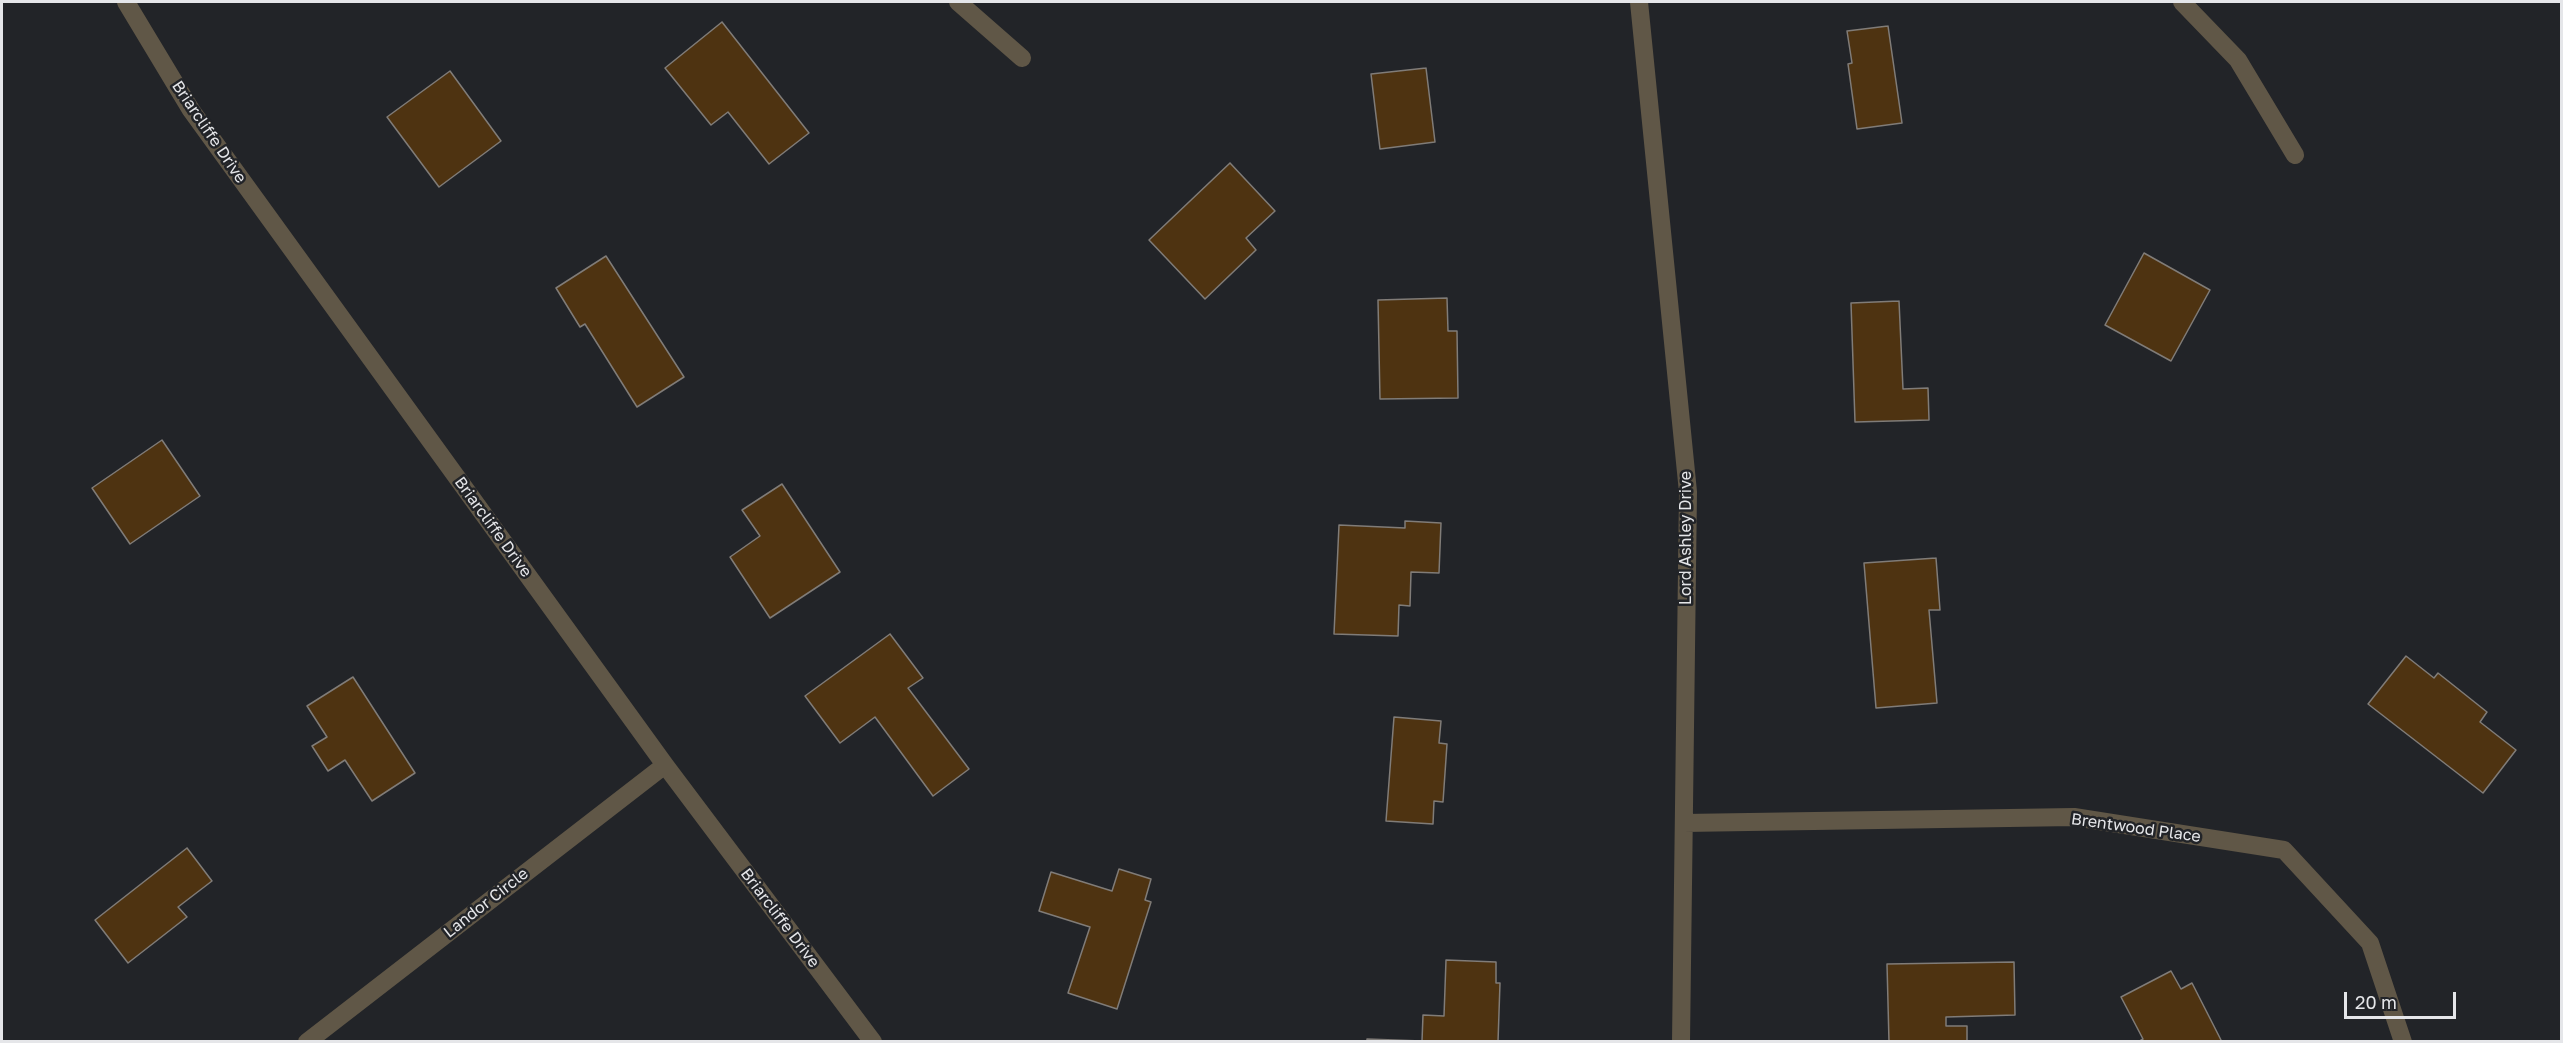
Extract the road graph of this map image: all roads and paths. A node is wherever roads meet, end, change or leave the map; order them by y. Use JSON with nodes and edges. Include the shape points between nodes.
{"nodes":[{"id":1,"x":126,"y":2,"type":"edge"},
{"id":2,"x":958,"y":2,"type":"edge"},
{"id":3,"x":1639,"y":2,"type":"edge"},
{"id":4,"x":2182,"y":2,"type":"edge"},
{"id":5,"x":1022,"y":58,"type":"dead end"},
{"id":6,"x":2295,"y":155,"type":"dead end"},
{"id":7,"x":665,"y":765,"type":"junction"},
{"id":8,"x":1684,"y":823,"type":"junction"},
{"id":9,"x":307,"y":1041,"type":"edge"},
{"id":10,"x":873,"y":1041,"type":"edge"},
{"id":11,"x":1681,"y":1041,"type":"edge"},
{"id":12,"x":2403,"y":1041,"type":"edge"}],
"edges":[{"from":1,"to":7,"type":"street","name":"Briarcliffe Drive","via":[[191,110]]},
{"from":2,"to":5,"type":"street"},
{"from":3,"to":8,"type":"street","name":"Lord Ashley Drive","via":[[1688,492]]},
{"from":4,"to":6,"type":"street","via":[[2238,60]]},
{"from":7,"to":9,"type":"street","name":"Landor Circle"},
{"from":7,"to":10,"type":"street","name":"Briarcliffe Drive"},
{"from":8,"to":11,"type":"street","name":"Lord Ashley Drive"},
{"from":8,"to":12,"type":"street","name":"Brentwood Place","via":[[2074,817],[2284,850],[2370,943]]}]}
